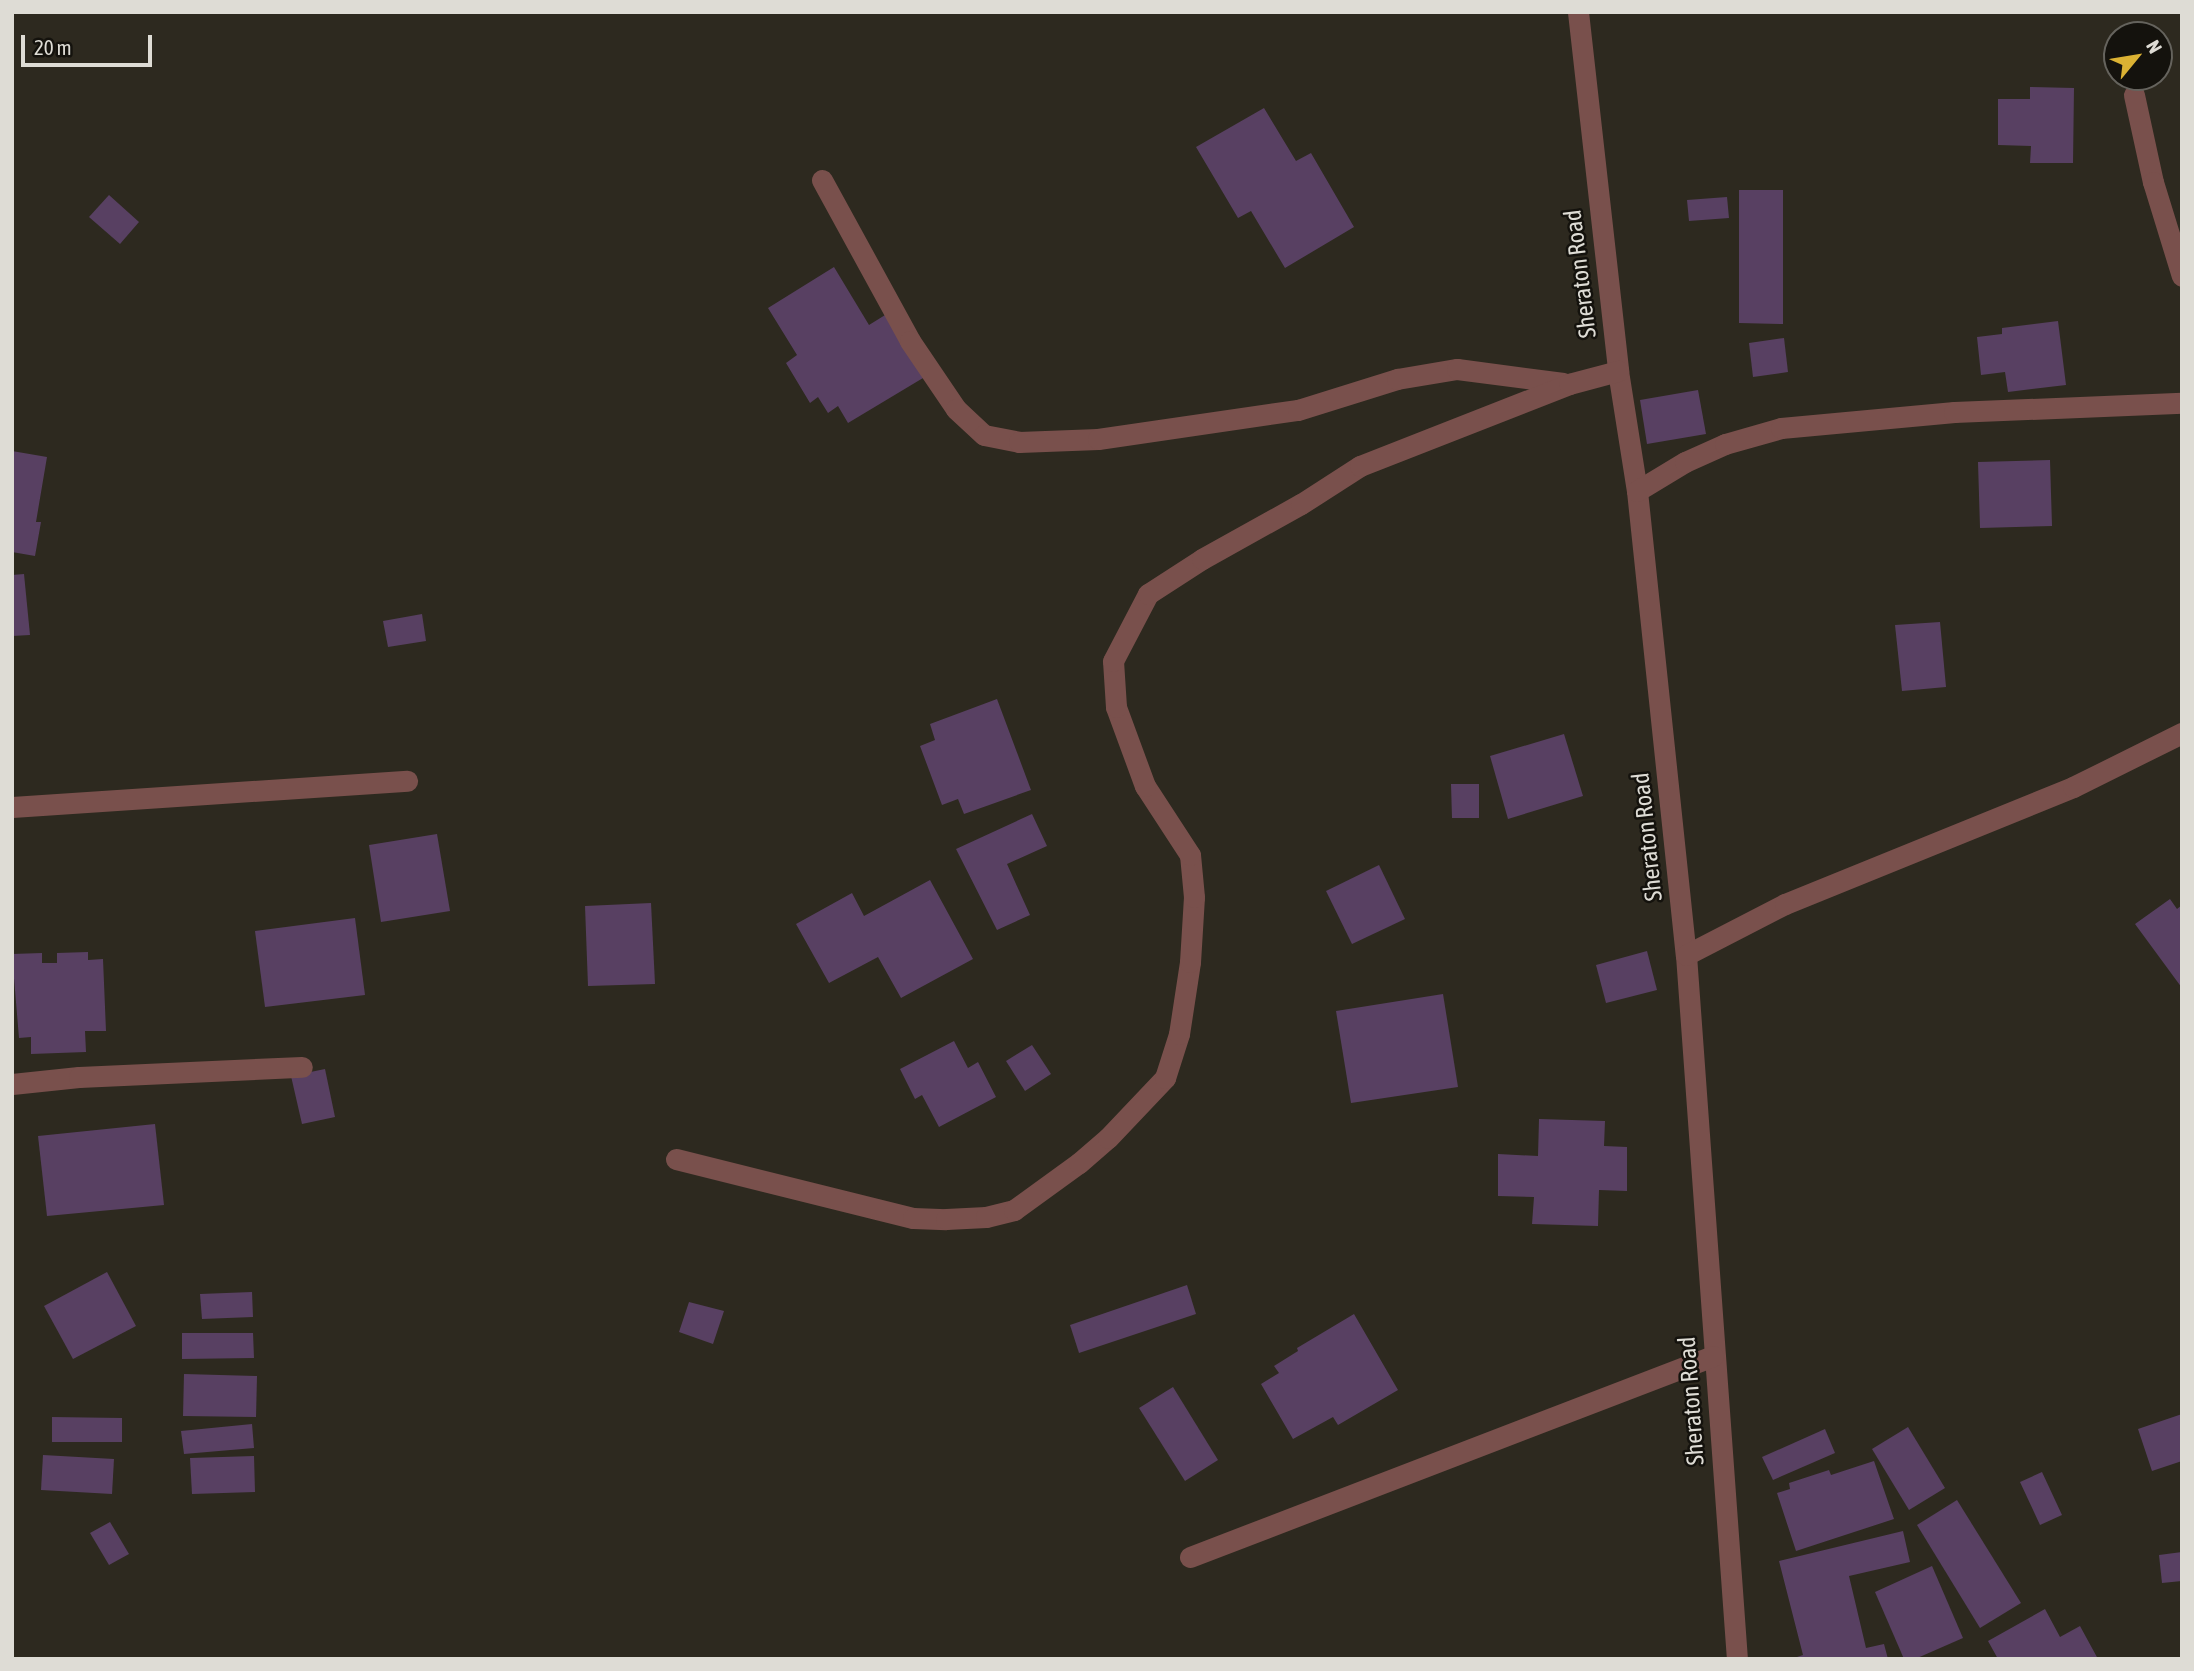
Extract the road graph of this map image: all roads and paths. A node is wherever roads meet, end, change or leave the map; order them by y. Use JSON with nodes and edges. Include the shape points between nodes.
{"nodes":[{"id":1,"x":1578,"y":12,"type":"edge"},
{"id":2,"x":2134,"y":96,"type":"dead end"},
{"id":3,"x":822,"y":180,"type":"dead end"},
{"id":4,"x":2182,"y":276,"type":"edge"},
{"id":5,"x":1618,"y":371,"type":"junction"},
{"id":6,"x":1569,"y":384,"type":"junction"},
{"id":7,"x":2182,"y":403,"type":"edge"},
{"id":8,"x":1637,"y":491,"type":"junction"},
{"id":9,"x":2182,"y":733,"type":"edge"},
{"id":10,"x":407,"y":781,"type":"dead end"},
{"id":11,"x":12,"y":807,"type":"edge"},
{"id":12,"x":1686,"y":955,"type":"junction"},
{"id":13,"x":302,"y":1067,"type":"dead end"},
{"id":14,"x":12,"y":1084,"type":"edge"},
{"id":15,"x":676,"y":1159,"type":"dead end"},
{"id":16,"x":1713,"y":1356,"type":"junction"},
{"id":17,"x":1190,"y":1558,"type":"dead end"},
{"id":18,"x":1737,"y":1659,"type":"edge"}],
"edges":[{"from":1,"to":5,"type":"street","name":"Sheraton Road"},
{"from":2,"to":4,"type":"street"},
{"from":3,"to":6,"type":"street","via":[[910,341],[956,409],[984,435],[1018,442],[1098,439],[1298,410],[1396,379],[1457,369]]},
{"from":5,"to":6,"type":"street"},
{"from":5,"to":8,"type":"street","name":"Sheraton Road"},
{"from":6,"to":15,"type":"street","via":[[1360,466],[1148,594],[1113,661],[1116,707],[1145,786],[1190,855],[1194,897],[1190,962],[1179,1034],[1165,1078],[1108,1138],[1014,1210],[946,1219],[913,1219]]},
{"from":7,"to":8,"type":"street","via":[[1954,412],[1781,428],[1725,444]]},
{"from":8,"to":12,"type":"street","name":"Sheraton Road"},
{"from":9,"to":12,"type":"street","via":[[2073,787],[1796,899]]},
{"from":10,"to":11,"type":"street"},
{"from":12,"to":16,"type":"street","name":"Sheraton Road"},
{"from":13,"to":14,"type":"street"},
{"from":16,"to":17,"type":"street"},
{"from":16,"to":18,"type":"street","name":"Sheraton Road"}]}
